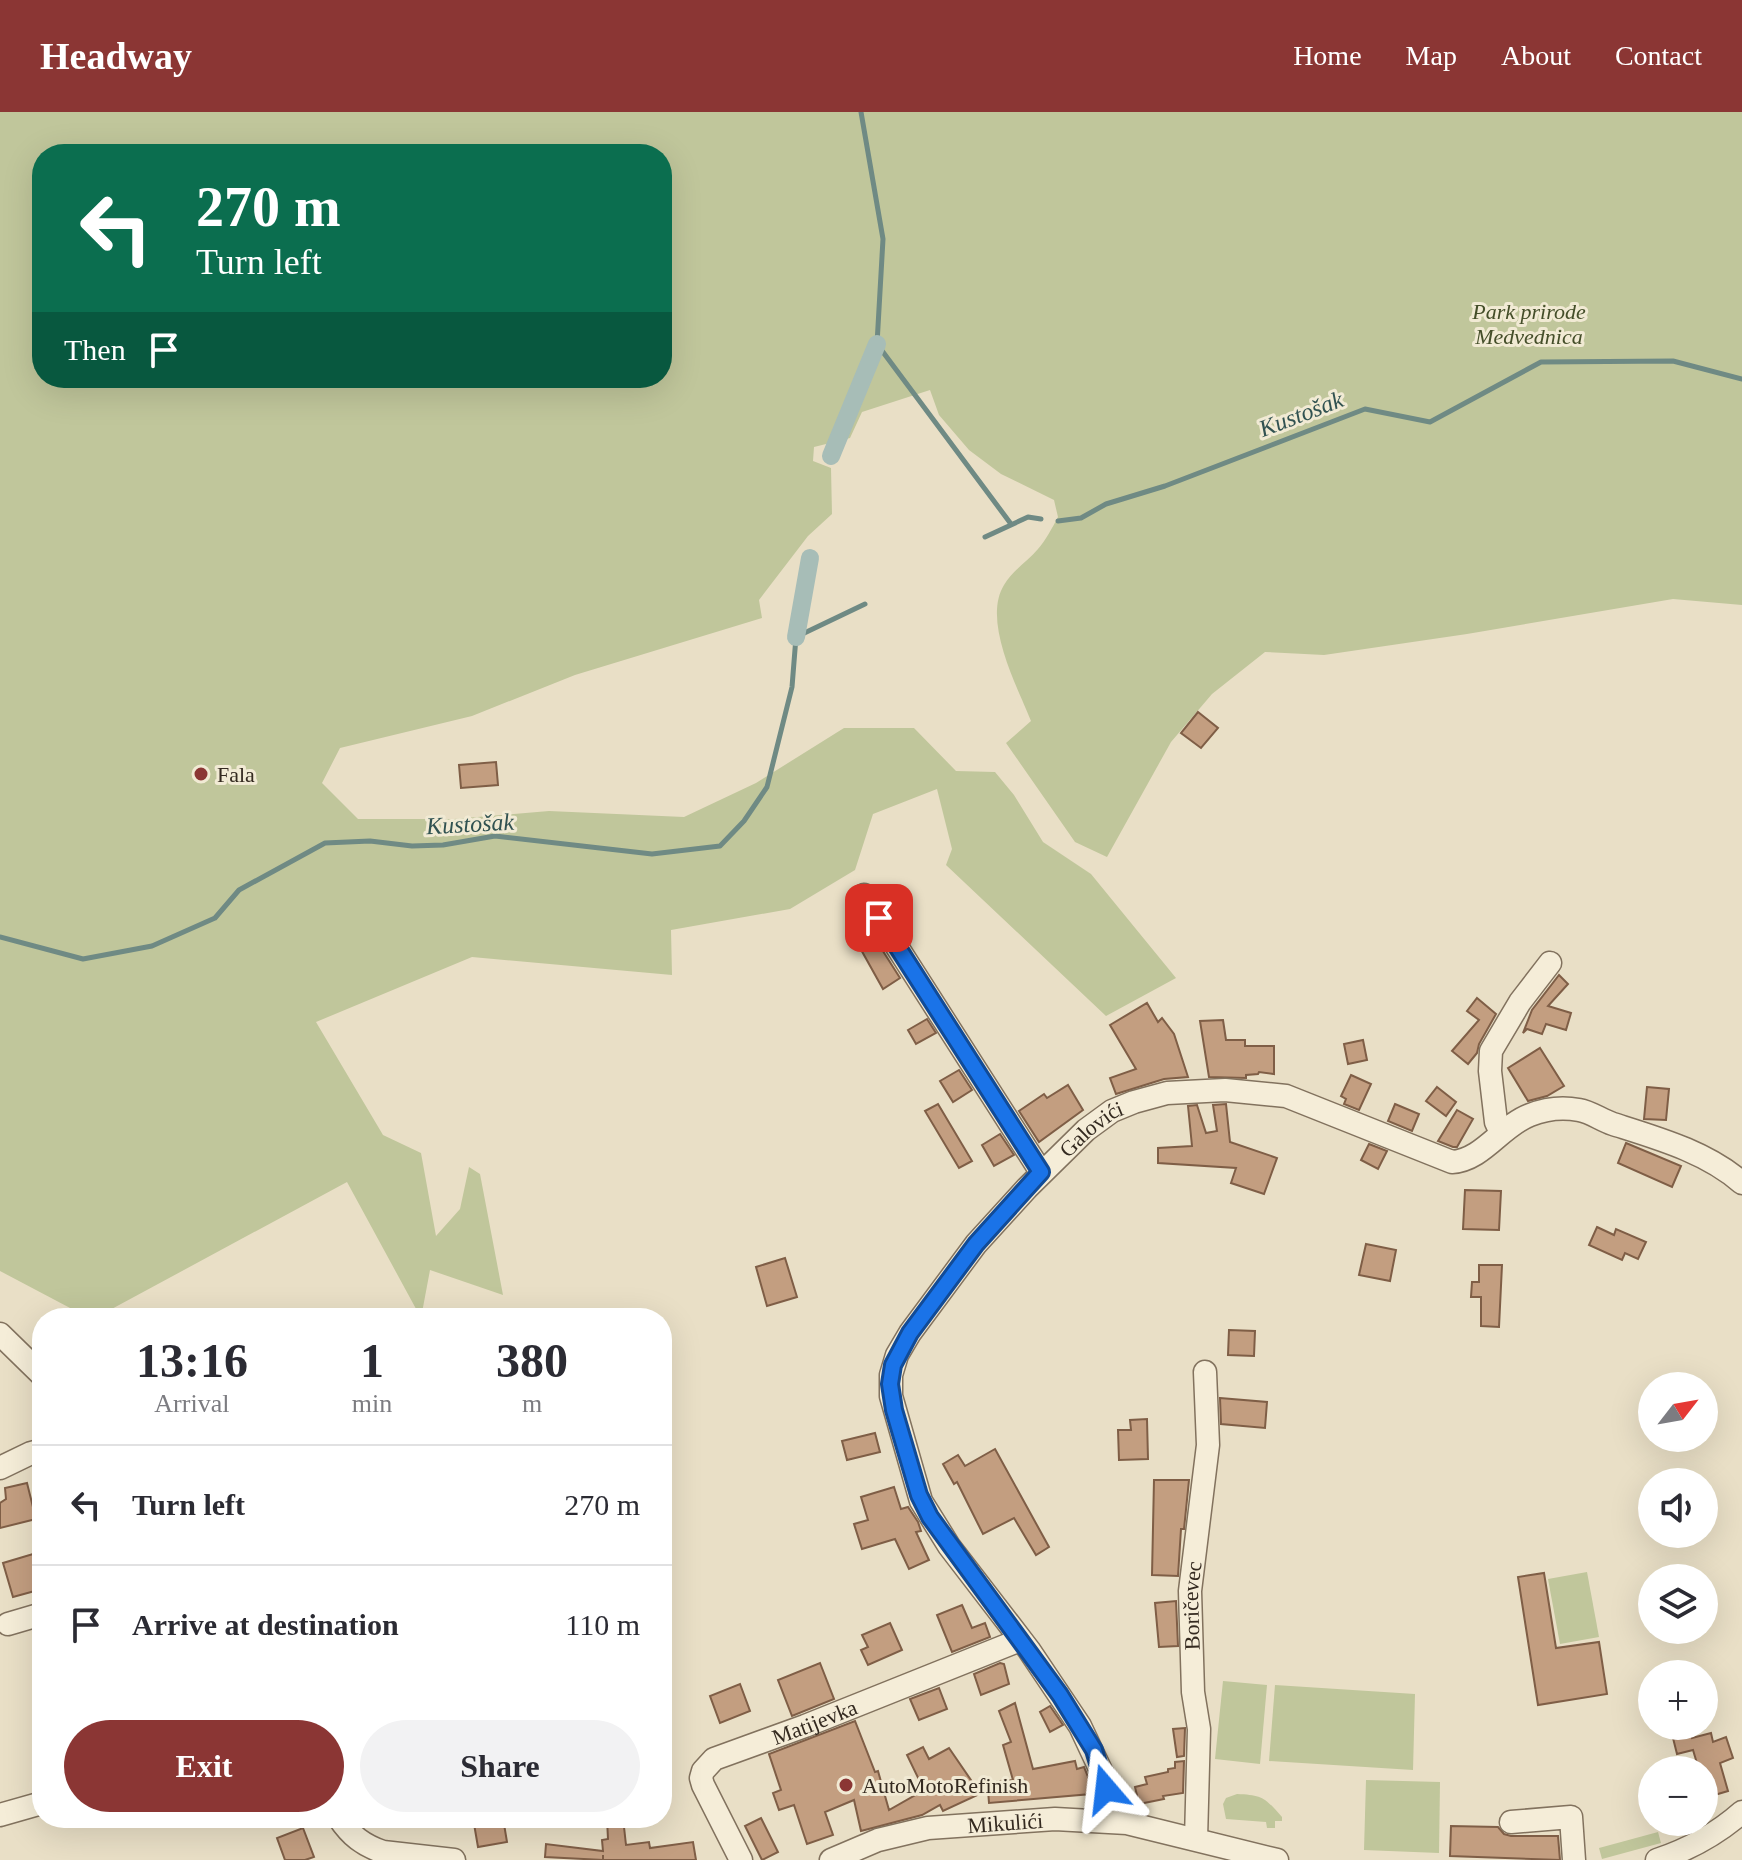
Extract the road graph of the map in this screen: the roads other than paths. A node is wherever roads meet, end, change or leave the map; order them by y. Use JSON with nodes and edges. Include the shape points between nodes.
{"nodes":[{"id":1,"x":864,"y":895,"type":"dead end"},
{"id":2,"x":1550,"y":963,"type":"dead end"},
{"id":3,"x":1501,"y":1133,"type":"junction"},
{"id":4,"x":1041,"y":1172,"type":"junction"},
{"id":5,"x":1742,"y":1183,"type":"edge"},
{"id":6,"x":0,"y":1334,"type":"edge"},
{"id":7,"x":32,"y":1365,"type":"edge"},
{"id":8,"x":1205,"y":1372,"type":"dead end"},
{"id":9,"x":32,"y":1453,"type":"edge"},
{"id":10,"x":0,"y":1468,"type":"edge"},
{"id":11,"x":32,"y":1617,"type":"edge"},
{"id":12,"x":8,"y":1624,"type":"dead end"},
{"id":13,"x":1020,"y":1640,"type":"junction"},
{"id":14,"x":32,"y":1806,"type":"edge"},
{"id":15,"x":1742,"y":1812,"type":"edge"},
{"id":16,"x":0,"y":1815,"type":"edge"},
{"id":17,"x":1107,"y":1820,"type":"junction"},
{"id":18,"x":1511,"y":1822,"type":"dead end"},
{"id":19,"x":347,"y":1828,"type":"edge"},
{"id":20,"x":1196,"y":1839,"type":"junction"},
{"id":21,"x":454,"y":1860,"type":"edge"},
{"id":22,"x":741,"y":1860,"type":"edge"},
{"id":23,"x":831,"y":1860,"type":"edge"},
{"id":24,"x":1277,"y":1860,"type":"edge"},
{"id":25,"x":1574,"y":1860,"type":"edge"},
{"id":26,"x":1657,"y":1860,"type":"edge"}],
"edges":[{"from":1,"to":4,"type":"street"},
{"from":2,"to":3,"type":"street","via":[[1491,1051]]},
{"from":3,"to":4,"type":"street","name":"Galovići","via":[[1474,1156],[1452,1162],[1286,1096],[1237,1090],[1167,1093],[1103,1116]]},
{"from":3,"to":5,"type":"street","name":"Galovići","via":[[1538,1112],[1585,1111],[1709,1161]]},
{"from":4,"to":13,"type":"street","name":"Galovići","via":[[982,1237],[910,1333],[893,1365],[890,1384],[925,1508]]},
{"from":6,"to":7,"type":"street"},
{"from":8,"to":20,"type":"street","name":"Boričevec","via":[[1208,1445],[1190,1591],[1199,1729]]},
{"from":9,"to":10,"type":"street"},
{"from":11,"to":12,"type":"street"},
{"from":13,"to":17,"type":"street","name":"Galovići","via":[[1094,1750],[1103,1775]]},
{"from":13,"to":22,"type":"street","name":"Matijevka","via":[[707,1764],[703,1785]]},
{"from":14,"to":16,"type":"street"},
{"from":15,"to":26,"type":"street","via":[[1706,1840]]},
{"from":17,"to":20,"type":"street","name":"Mikulići"},
{"from":17,"to":23,"type":"street","name":"Mikulići","via":[[928,1828],[878,1840]]},
{"from":18,"to":25,"type":"street","via":[[1571,1817]]},
{"from":19,"to":21,"type":"street","via":[[356,1839],[383,1852]]},
{"from":20,"to":24,"type":"street","name":"Mikulići"}]}
